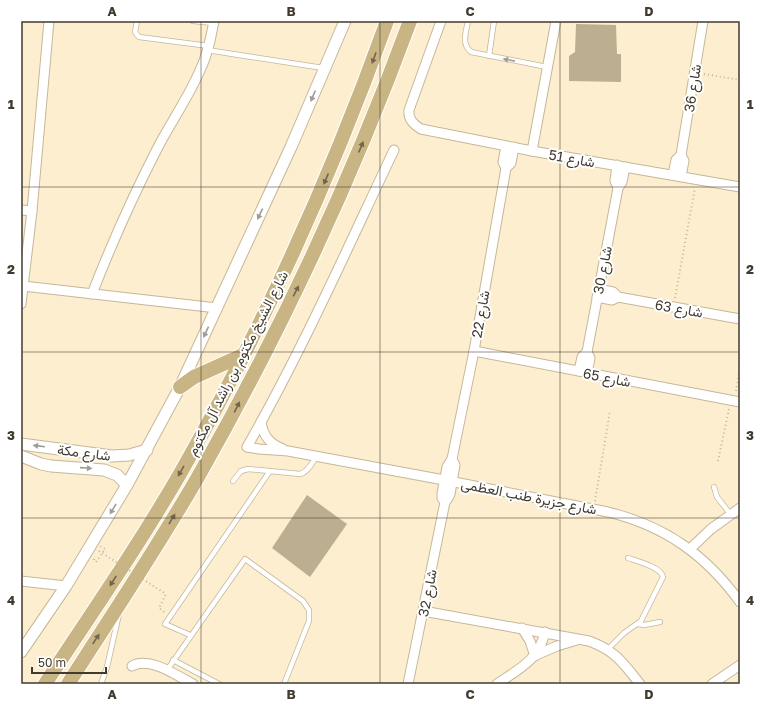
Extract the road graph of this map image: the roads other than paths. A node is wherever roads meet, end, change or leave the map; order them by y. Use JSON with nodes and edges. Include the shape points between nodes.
{"nodes":[{"id":1,"x":49,"y":21,"type":"edge"},
{"id":2,"x":137,"y":21,"type":"edge"},
{"id":3,"x":193,"y":21,"type":"edge"},
{"id":4,"x":345,"y":21,"type":"edge"},
{"id":5,"x":387,"y":21,"type":"edge"},
{"id":6,"x":410,"y":21,"type":"edge"},
{"id":7,"x":441,"y":21,"type":"edge"},
{"id":8,"x":468,"y":21,"type":"edge"},
{"id":9,"x":494,"y":21,"type":"edge"},
{"id":10,"x":556,"y":21,"type":"edge"},
{"id":11,"x":703,"y":21,"type":"edge"},
{"id":12,"x":214,"y":22,"type":"edge"},
{"id":13,"x":208,"y":48,"type":"junction"},
{"id":14,"x":489,"y":56,"type":"junction"},
{"id":15,"x":547,"y":67,"type":"junction"},
{"id":16,"x":325,"y":68,"type":"junction"},
{"id":17,"x":510,"y":147,"type":"junction"},
{"id":18,"x":394,"y":150,"type":"dead end"},
{"id":19,"x":532,"y":151,"type":"junction"},
{"id":20,"x":621,"y":166,"type":"junction"},
{"id":21,"x":677,"y":176,"type":"junction"},
{"id":22,"x":740,"y":187,"type":"edge"},
{"id":23,"x":21,"y":210,"type":"edge"},
{"id":24,"x":32,"y":211,"type":"junction"},
{"id":25,"x":23,"y":286,"type":"junction"},
{"id":26,"x":598,"y":293,"type":"junction"},
{"id":27,"x":92,"y":294,"type":"junction"},
{"id":28,"x":21,"y":304,"type":"edge"},
{"id":29,"x":217,"y":308,"type":"junction"},
{"id":30,"x":740,"y":319,"type":"edge"},
{"id":31,"x":474,"y":351,"type":"junction"},
{"id":32,"x":243,"y":355,"type":"junction"},
{"id":33,"x":583,"y":372,"type":"junction"},
{"id":34,"x":180,"y":387,"type":"junction"},
{"id":35,"x":735,"y":401,"type":"edge"},
{"id":36,"x":261,"y":422,"type":"junction"},
{"id":37,"x":21,"y":444,"type":"edge"},
{"id":38,"x":147,"y":450,"type":"junction"},
{"id":39,"x":288,"y":451,"type":"junction"},
{"id":40,"x":316,"y":457,"type":"junction"},
{"id":41,"x":25,"y":460,"type":"edge"},
{"id":42,"x":270,"y":471,"type":"junction"},
{"id":43,"x":233,"y":481,"type":"dead end"},
{"id":44,"x":448,"y":481,"type":"junction"},
{"id":45,"x":127,"y":486,"type":"junction"},
{"id":46,"x":714,"y":487,"type":"dead end"},
{"id":47,"x":740,"y":508,"type":"edge"},
{"id":48,"x":731,"y":515,"type":"junction"},
{"id":49,"x":690,"y":549,"type":"junction"},
{"id":50,"x":628,"y":558,"type":"dead end"},
{"id":51,"x":21,"y":581,"type":"edge"},
{"id":52,"x":66,"y":586,"type":"junction"},
{"id":53,"x":122,"y":599,"type":"junction"},
{"id":54,"x":740,"y":602,"type":"edge"},
{"id":55,"x":423,"y":611,"type":"junction"},
{"id":56,"x":660,"y":622,"type":"dead end"},
{"id":57,"x":638,"y":624,"type":"junction"},
{"id":58,"x":522,"y":628,"type":"junction"},
{"id":59,"x":545,"y":632,"type":"junction"},
{"id":60,"x":190,"y":635,"type":"junction"},
{"id":61,"x":580,"y":639,"type":"junction"},
{"id":62,"x":608,"y":649,"type":"junction"},
{"id":63,"x":21,"y":652,"type":"edge"},
{"id":64,"x":535,"y":656,"type":"junction"},
{"id":65,"x":173,"y":660,"type":"junction"},
{"id":66,"x":740,"y":665,"type":"edge"},
{"id":67,"x":132,"y":666,"type":"dead end"},
{"id":68,"x":167,"y":670,"type":"junction"},
{"id":69,"x":45,"y":684,"type":"edge"},
{"id":70,"x":68,"y":684,"type":"edge"},
{"id":71,"x":101,"y":684,"type":"edge"},
{"id":72,"x":193,"y":684,"type":"edge"},
{"id":73,"x":219,"y":684,"type":"edge"},
{"id":74,"x":284,"y":684,"type":"edge"},
{"id":75,"x":408,"y":684,"type":"edge"},
{"id":76,"x":497,"y":684,"type":"edge"},
{"id":77,"x":639,"y":684,"type":"edge"},
{"id":78,"x":712,"y":684,"type":"edge"}],
"edges":[{"from":1,"to":24,"type":"street"},
{"from":2,"to":13,"type":"lane","via":[[135,32],[139,37]]},
{"from":3,"to":12,"type":"lane"},
{"from":4,"to":16,"type":"street"},
{"from":5,"to":32,"type":"main road","name":"شارع الشيخ مكتوم بن راشد آل مكتوم","one_way":true,"via":[[326,178],[264,315]]},
{"from":53,"to":6,"type":"main road","name":"شارع الشيخ مكتوم بن راشد آل مكتوم","one_way":true,"via":[[197,479],[308,267],[360,150]]},
{"from":7,"to":17,"type":"street","name":"شارع 51","via":[[409,107],[410,118],[417,127],[425,130]]},
{"from":8,"to":14,"type":"lane","via":[[464,43],[467,48],[471,52]]},
{"from":9,"to":14,"type":"lane"},
{"from":10,"to":15,"type":"street"},
{"from":11,"to":21,"type":"street","name":"شارع 36","via":[[681,155],[684,161]]},
{"from":12,"to":13,"type":"street"},
{"from":13,"to":16,"type":"lane"},
{"from":13,"to":27,"type":"street","via":[[201,69],[139,186]]},
{"from":15,"to":14,"type":"lane","one_way":true},
{"from":15,"to":19,"type":"street"},
{"from":16,"to":29,"type":"street","one_way":true},
{"from":17,"to":19,"type":"street","name":"شارع 51"},
{"from":17,"to":31,"type":"street","name":"شارع 22","via":[[511,163],[506,168]]},
{"from":18,"to":36,"type":"street","via":[[311,326]]},
{"from":19,"to":20,"type":"street","name":"شارع 51"},
{"from":20,"to":21,"type":"street","name":"شارع 51"},
{"from":20,"to":26,"type":"street","name":"شارع 30","via":[[622,182],[618,188]]},
{"from":21,"to":22,"type":"street","name":"شارع 51"},
{"from":23,"to":24,"type":"street"},
{"from":24,"to":25,"type":"street"},
{"from":25,"to":27,"type":"street"},
{"from":25,"to":28,"type":"street"},
{"from":26,"to":30,"type":"street","name":"شارع 63","via":[[612,300],[618,297]]},
{"from":26,"to":33,"type":"street","name":"شارع 30","via":[[586,352],[590,358]]},
{"from":27,"to":29,"type":"street"},
{"from":29,"to":34,"type":"street","one_way":true},
{"from":31,"to":33,"type":"street","name":"شارع 65"},
{"from":31,"to":44,"type":"street","name":"شارع 22","via":[[452,459],[448,464]]},
{"from":32,"to":34,"type":"main road","via":[[194,377]]},
{"from":32,"to":69,"type":"main road","name":"شارع الشيخ مكتوم بن راشد آل مكتوم","one_way":true,"via":[[184,466],[154,516]]},
{"from":33,"to":35,"type":"street","name":"شارع 65"},
{"from":34,"to":38,"type":"street"},
{"from":36,"to":39,"type":"street","name":"شارع جزيرة طنب العظمى","via":[[268,440]]},
{"from":36,"to":39,"type":"street","name":"شارع جزيرة طنب العظمى","via":[[247,446]]},
{"from":38,"to":37,"type":"street","name":"شارع مكة","one_way":true,"via":[[112,456]]},
{"from":38,"to":45,"type":"street"},
{"from":39,"to":40,"type":"street","name":"شارع جزيرة طنب العظمى"},
{"from":40,"to":42,"type":"lane","via":[[303,474]]},
{"from":40,"to":44,"type":"street","name":"شارع جزيرة طنب العظمى"},
{"from":41,"to":45,"type":"street","name":"شارع مكة","one_way":true,"via":[[51,466],[104,470]]},
{"from":42,"to":43,"type":"lane","via":[[248,469],[241,471]]},
{"from":42,"to":60,"type":"lane","via":[[165,624]]},
{"from":44,"to":49,"type":"street","name":"شارع جزيرة طنب العظمى","via":[[621,515],[647,524]]},
{"from":44,"to":55,"type":"street","name":"شارع 32","via":[[442,496],[445,502]]},
{"from":45,"to":52,"type":"street","one_way":true},
{"from":46,"to":48,"type":"lane","via":[[717,496]]},
{"from":47,"to":48,"type":"street"},
{"from":48,"to":49,"type":"street"},
{"from":49,"to":54,"type":"street","name":"شارع جزيرة طنب العظمى","via":[[714,570]]},
{"from":50,"to":57,"type":"lane","via":[[662,574],[662,579]]},
{"from":51,"to":52,"type":"street"},
{"from":52,"to":63,"type":"street"},
{"from":70,"to":53,"type":"main road","name":"شارع الشيخ مكتوم بن راشد آل مكتوم","one_way":true},
{"from":53,"to":71,"type":"lane"},
{"from":55,"to":58,"type":"street"},
{"from":55,"to":75,"type":"street","name":"شارع 32"},
{"from":56,"to":57,"type":"lane"},
{"from":57,"to":62,"type":"lane","via":[[624,633]]},
{"from":58,"to":59,"type":"street"},
{"from":58,"to":64,"type":"street"},
{"from":59,"to":61,"type":"street"},
{"from":59,"to":64,"type":"street","via":[[542,645]]},
{"from":60,"to":65,"type":"lane"},
{"from":60,"to":74,"type":"lane","via":[[245,559],[303,601],[309,610],[309,620]]},
{"from":61,"to":62,"type":"street"},
{"from":61,"to":64,"type":"street"},
{"from":62,"to":77,"type":"street","via":[[624,663]]},
{"from":64,"to":76,"type":"street"},
{"from":65,"to":68,"type":"lane"},
{"from":65,"to":73,"type":"lane"},
{"from":66,"to":78,"type":"street"},
{"from":67,"to":68,"type":"street","via":[[145,663]]},
{"from":68,"to":72,"type":"street"}]}
